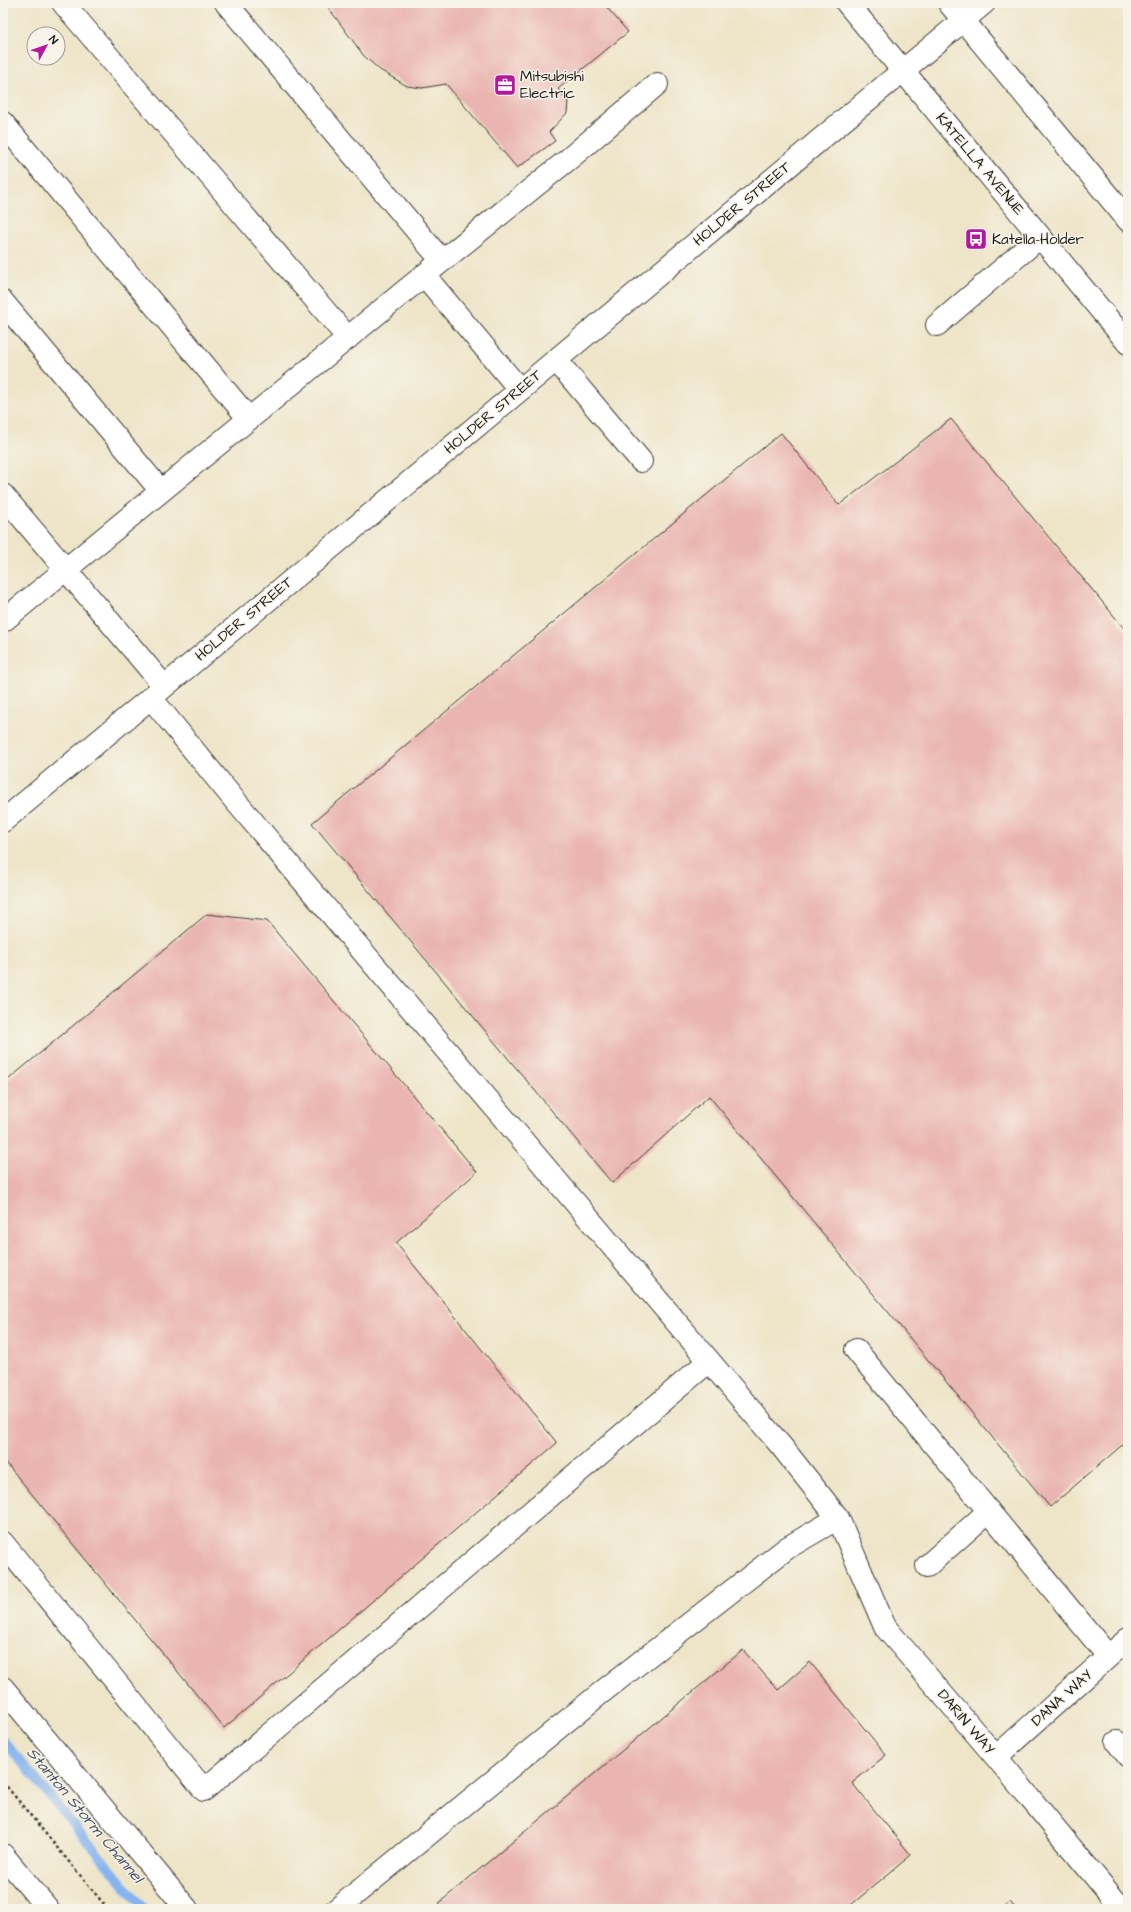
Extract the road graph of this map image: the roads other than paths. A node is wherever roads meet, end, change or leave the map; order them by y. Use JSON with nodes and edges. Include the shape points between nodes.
{"nodes":[{"id":1,"x":63,"y":3,"type":"edge"},
{"id":2,"x":226,"y":3,"type":"edge"},
{"id":3,"x":846,"y":3,"type":"edge"},
{"id":4,"x":949,"y":3,"type":"edge"},
{"id":5,"x":984,"y":3,"type":"edge"},
{"id":6,"x":963,"y":20,"type":"junction"},
{"id":7,"x":902,"y":70,"type":"junction"},
{"id":8,"x":656,"y":84,"type":"dead end"},
{"id":9,"x":3,"y":123,"type":"edge"},
{"id":10,"x":1128,"y":220,"type":"edge"},
{"id":11,"x":1040,"y":237,"type":"junction"},
{"id":12,"x":442,"y":261,"type":"junction"},
{"id":13,"x":424,"y":275,"type":"junction"},
{"id":14,"x":3,"y":302,"type":"edge"},
{"id":15,"x":937,"y":325,"type":"dead end"},
{"id":16,"x":348,"y":338,"type":"junction"},
{"id":17,"x":1128,"y":343,"type":"edge"},
{"id":18,"x":556,"y":360,"type":"junction"},
{"id":19,"x":520,"y":390,"type":"junction"},
{"id":20,"x":249,"y":419,"type":"junction"},
{"id":21,"x":641,"y":461,"type":"dead end"},
{"id":22,"x":161,"y":491,"type":"junction"},
{"id":23,"x":3,"y":495,"type":"edge"},
{"id":24,"x":67,"y":569,"type":"junction"},
{"id":25,"x":3,"y":621,"type":"edge"},
{"id":26,"x":157,"y":692,"type":"junction"},
{"id":27,"x":3,"y":821,"type":"edge"},
{"id":28,"x":856,"y":1350,"type":"dead end"},
{"id":29,"x":709,"y":1361,"type":"junction"},
{"id":30,"x":989,"y":1511,"type":"junction"},
{"id":31,"x":838,"y":1518,"type":"junction"},
{"id":32,"x":3,"y":1543,"type":"edge"},
{"id":33,"x":927,"y":1566,"type":"dead end"},
{"id":34,"x":1128,"y":1639,"type":"edge"},
{"id":35,"x":1108,"y":1656,"type":"junction"},
{"id":36,"x":3,"y":1688,"type":"edge"},
{"id":37,"x":996,"y":1757,"type":"junction"},
{"id":38,"x":3,"y":1855,"type":"edge"},
{"id":39,"x":48,"y":1909,"type":"edge"},
{"id":40,"x":187,"y":1909,"type":"edge"},
{"id":41,"x":337,"y":1909,"type":"edge"},
{"id":42,"x":1122,"y":1909,"type":"edge"}],
"edges":[{"from":1,"to":16,"type":"street"},
{"from":2,"to":12,"type":"street"},
{"from":3,"to":7,"type":"street","name":"KATELLA AVENUE"},
{"from":4,"to":6,"type":"street"},
{"from":5,"to":6,"type":"street","name":"HOLDER STREET"},
{"from":6,"to":7,"type":"street","name":"HOLDER STREET"},
{"from":6,"to":10,"type":"street"},
{"from":7,"to":11,"type":"street","name":"KATELLA AVENUE"},
{"from":7,"to":18,"type":"street","name":"HOLDER STREET"},
{"from":8,"to":12,"type":"street","via":[[570,158]]},
{"from":9,"to":20,"type":"street"},
{"from":11,"to":15,"type":"street"},
{"from":11,"to":17,"type":"street","name":"KATELLA AVENUE"},
{"from":12,"to":13,"type":"street"},
{"from":13,"to":16,"type":"street"},
{"from":13,"to":19,"type":"street"},
{"from":14,"to":22,"type":"street"},
{"from":16,"to":20,"type":"street"},
{"from":18,"to":19,"type":"street","name":"HOLDER STREET"},
{"from":18,"to":21,"type":"street"},
{"from":19,"to":26,"type":"street","name":"HOLDER STREET"},
{"from":20,"to":22,"type":"street"},
{"from":22,"to":24,"type":"street"},
{"from":23,"to":24,"type":"street","name":"DARIN WAY"},
{"from":24,"to":25,"type":"street"},
{"from":24,"to":26,"type":"street","name":"DARIN WAY"},
{"from":26,"to":27,"type":"street","name":"HOLDER STREET"},
{"from":26,"to":29,"type":"street","name":"DARIN WAY","via":[[232,797]]},
{"from":28,"to":30,"type":"street"},
{"from":29,"to":31,"type":"street","name":"DARIN WAY"},
{"from":29,"to":32,"type":"street","via":[[204,1790]]},
{"from":30,"to":33,"type":"street"},
{"from":30,"to":35,"type":"street"},
{"from":31,"to":37,"type":"street","name":"DARIN WAY","via":[[885,1627]]},
{"from":31,"to":41,"type":"street","via":[[787,1548],[602,1692]]},
{"from":34,"to":35,"type":"street","name":"DANA WAY"},
{"from":35,"to":37,"type":"street","name":"DANA WAY"},
{"from":36,"to":40,"type":"street"},
{"from":37,"to":42,"type":"street","name":"DARIN WAY"},
{"from":38,"to":39,"type":"street"}]}
